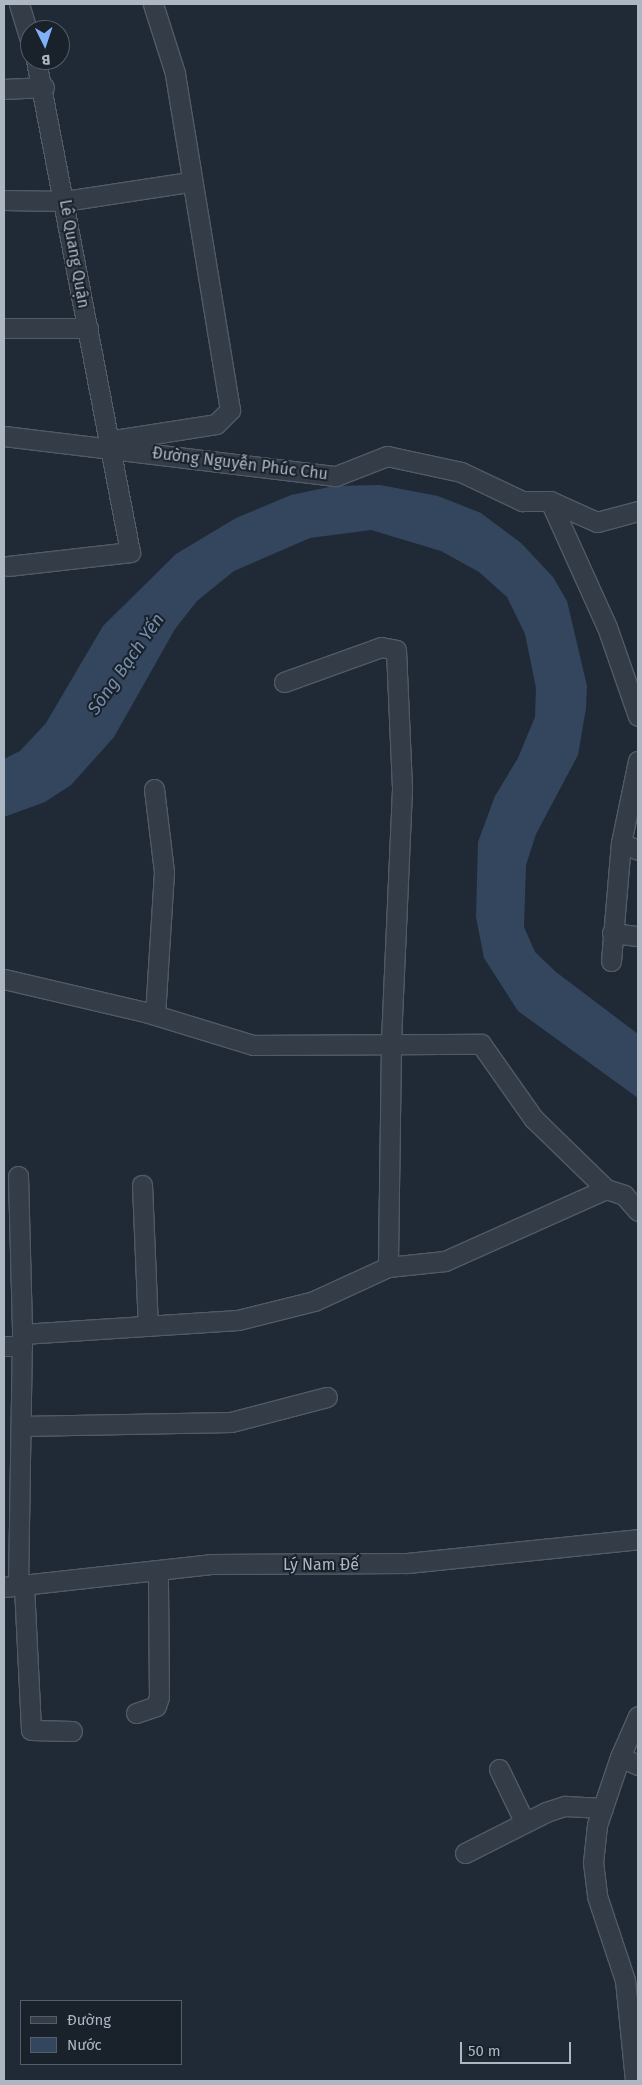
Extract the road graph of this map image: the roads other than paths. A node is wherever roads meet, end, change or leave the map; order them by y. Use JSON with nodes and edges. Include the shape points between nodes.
{"nodes":[{"id":1,"x":19,"y":4,"type":"edge"},
{"id":2,"x":153,"y":4,"type":"edge"},
{"id":3,"x":24,"y":20,"type":"edge"},
{"id":4,"x":39,"y":70,"type":"edge"},
{"id":5,"x":44,"y":87,"type":"junction"},
{"id":6,"x":4,"y":89,"type":"edge"},
{"id":7,"x":189,"y":182,"type":"junction"},
{"id":8,"x":4,"y":200,"type":"edge"},
{"id":9,"x":65,"y":201,"type":"junction"},
{"id":10,"x":4,"y":328,"type":"edge"},
{"id":11,"x":88,"y":328,"type":"junction"},
{"id":12,"x":4,"y":436,"type":"edge"},
{"id":13,"x":109,"y":444,"type":"junction"},
{"id":14,"x":550,"y":501,"type":"junction"},
{"id":15,"x":638,"y":511,"type":"edge"},
{"id":16,"x":8,"y":566,"type":"dead end"},
{"id":17,"x":284,"y":682,"type":"dead end"},
{"id":18,"x":638,"y":716,"type":"edge"},
{"id":19,"x":638,"y":761,"type":"edge"},
{"id":20,"x":154,"y":789,"type":"dead end"},
{"id":21,"x":621,"y":843,"type":"junction"},
{"id":22,"x":638,"y":850,"type":"edge"},
{"id":23,"x":612,"y":933,"type":"junction"},
{"id":24,"x":638,"y":936,"type":"edge"},
{"id":25,"x":611,"y":961,"type":"dead end"},
{"id":26,"x":4,"y":979,"type":"edge"},
{"id":27,"x":156,"y":1016,"type":"junction"},
{"id":28,"x":391,"y":1046,"type":"junction"},
{"id":29,"x":18,"y":1176,"type":"dead end"},
{"id":30,"x":142,"y":1185,"type":"dead end"},
{"id":31,"x":606,"y":1189,"type":"junction"},
{"id":32,"x":638,"y":1211,"type":"edge"},
{"id":33,"x":388,"y":1267,"type":"junction"},
{"id":34,"x":148,"y":1326,"type":"junction"},
{"id":35,"x":16,"y":1342,"type":"edge"},
{"id":36,"x":326,"y":1397,"type":"dead end"},
{"id":37,"x":21,"y":1426,"type":"junction"},
{"id":38,"x":638,"y":1539,"type":"edge"},
{"id":39,"x":158,"y":1570,"type":"junction"},
{"id":40,"x":15,"y":1586,"type":"edge"},
{"id":41,"x":136,"y":1712,"type":"dead end"},
{"id":42,"x":638,"y":1716,"type":"edge"},
{"id":43,"x":72,"y":1731,"type":"dead end"},
{"id":44,"x":620,"y":1757,"type":"junction"},
{"id":45,"x":638,"y":1764,"type":"edge"},
{"id":46,"x":499,"y":1769,"type":"dead end"},
{"id":47,"x":603,"y":1808,"type":"junction"},
{"id":48,"x":524,"y":1821,"type":"junction"},
{"id":49,"x":465,"y":1854,"type":"dead end"},
{"id":50,"x":635,"y":2081,"type":"edge"}],
"edges":[{"from":1,"to":3,"type":"street"},
{"from":2,"to":7,"type":"street","via":[[175,72]]},
{"from":4,"to":5,"type":"street","name":"Lê Quang Quận"},
{"from":5,"to":6,"type":"street"},
{"from":5,"to":9,"type":"street","name":"Lê Quang Quận"},
{"from":7,"to":9,"type":"street"},
{"from":7,"to":13,"type":"street","via":[[230,410],[216,424]]},
{"from":8,"to":9,"type":"street"},
{"from":9,"to":11,"type":"street","name":"Lê Quang Quận"},
{"from":10,"to":11,"type":"street"},
{"from":11,"to":13,"type":"street","name":"Lê Quang Quận"},
{"from":12,"to":13,"type":"street","name":"Đường Nguyễn Phúc Chu"},
{"from":13,"to":14,"type":"street","name":"Đường Nguyễn Phúc Chu","via":[[336,476],[387,456],[461,472],[522,501]]},
{"from":13,"to":16,"type":"street","name":"Lê Quang Quận","via":[[130,552]]},
{"from":14,"to":15,"type":"street","name":"Đường Nguyễn Phúc Chu","via":[[597,522]]},
{"from":14,"to":18,"type":"street","via":[[608,627]]},
{"from":17,"to":28,"type":"street","via":[[381,647],[396,650],[402,789]]},
{"from":19,"to":21,"type":"street"},
{"from":20,"to":27,"type":"street","via":[[164,872]]},
{"from":21,"to":22,"type":"street"},
{"from":21,"to":23,"type":"street"},
{"from":23,"to":24,"type":"street"},
{"from":23,"to":25,"type":"street"},
{"from":26,"to":27,"type":"street"},
{"from":27,"to":28,"type":"street","via":[[253,1045]]},
{"from":28,"to":31,"type":"street","via":[[484,1045],[528,1113]]},
{"from":28,"to":33,"type":"street"},
{"from":29,"to":35,"type":"street"},
{"from":30,"to":34,"type":"street"},
{"from":31,"to":32,"type":"street","via":[[624,1195]]},
{"from":31,"to":33,"type":"street","via":[[445,1261]]},
{"from":33,"to":34,"type":"street","via":[[314,1301],[247,1318]]},
{"from":34,"to":35,"type":"street"},
{"from":35,"to":37,"type":"street"},
{"from":36,"to":37,"type":"street","via":[[231,1422]]},
{"from":37,"to":40,"type":"street"},
{"from":38,"to":39,"type":"street","name":"Lý Nam Đế","via":[[407,1563],[211,1564]]},
{"from":39,"to":40,"type":"street","name":"Lý Nam Đế"},
{"from":39,"to":41,"type":"street","via":[[159,1697],[156,1706]]},
{"from":40,"to":43,"type":"street","via":[[32,1730]]},
{"from":42,"to":44,"type":"street"},
{"from":44,"to":45,"type":"street"},
{"from":44,"to":47,"type":"street"},
{"from":46,"to":48,"type":"street"},
{"from":47,"to":48,"type":"street","via":[[565,1806]]},
{"from":47,"to":50,"type":"street","via":[[593,1846],[594,1882],[625,1980]]},
{"from":48,"to":49,"type":"street"}]}
